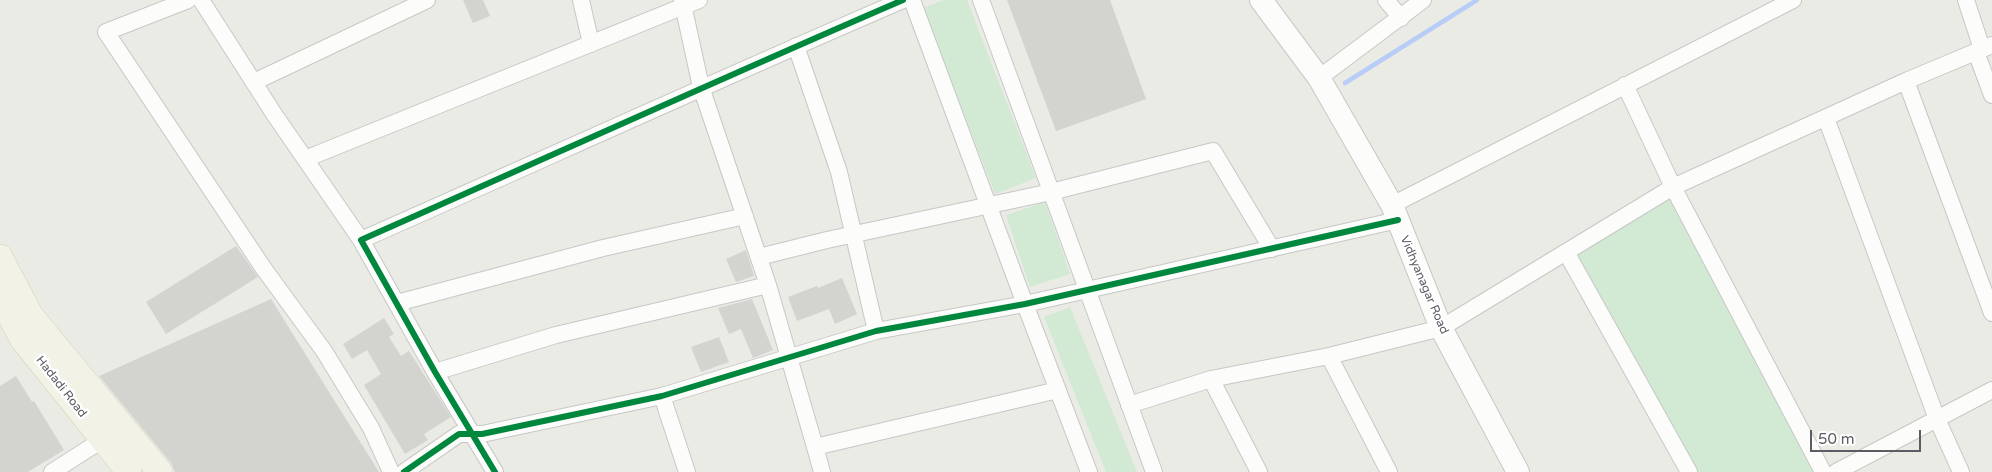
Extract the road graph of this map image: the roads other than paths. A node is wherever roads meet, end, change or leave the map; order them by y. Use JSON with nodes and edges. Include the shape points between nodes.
{"nodes":[{"id":1,"x":188,"y":0,"type":"edge"},
{"id":2,"x":201,"y":0,"type":"edge"},
{"id":3,"x":427,"y":0,"type":"edge"},
{"id":4,"x":581,"y":0,"type":"edge"},
{"id":5,"x":699,"y":0,"type":"edge"},
{"id":6,"x":903,"y":0,"type":"edge"},
{"id":7,"x":912,"y":0,"type":"edge"},
{"id":8,"x":981,"y":0,"type":"edge"},
{"id":9,"x":1261,"y":0,"type":"edge"},
{"id":10,"x":1386,"y":0,"type":"edge"},
{"id":11,"x":1423,"y":0,"type":"edge"},
{"id":12,"x":1966,"y":0,"type":"edge"},
{"id":13,"x":1783,"y":2,"type":"edge"},
{"id":14,"x":683,"y":3,"type":"edge"},
{"id":15,"x":1401,"y":18,"type":"junction"},
{"id":16,"x":591,"y":44,"type":"junction"},
{"id":17,"x":796,"y":46,"type":"junction"},
{"id":18,"x":1983,"y":49,"type":"edge"},
{"id":19,"x":1320,"y":78,"type":"junction"},
{"id":20,"x":1906,"y":81,"type":"junction"},
{"id":21,"x":254,"y":82,"type":"junction"},
{"id":22,"x":1625,"y":85,"type":"junction"},
{"id":23,"x":701,"y":87,"type":"junction"},
{"id":24,"x":1992,"y":95,"type":"edge"},
{"id":25,"x":1826,"y":118,"type":"junction"},
{"id":26,"x":305,"y":159,"type":"junction"},
{"id":27,"x":1673,"y":187,"type":"junction"},
{"id":28,"x":1051,"y":192,"type":"junction"},
{"id":29,"x":988,"y":206,"type":"junction"},
{"id":30,"x":1395,"y":213,"type":"junction"},
{"id":31,"x":745,"y":216,"type":"junction"},
{"id":32,"x":854,"y":234,"type":"junction"},
{"id":33,"x":361,"y":240,"type":"junction"},
{"id":34,"x":1272,"y":248,"type":"junction"},
{"id":35,"x":1566,"y":252,"type":"junction"},
{"id":36,"x":0,"y":257,"type":"edge"},
{"id":37,"x":759,"y":258,"type":"junction"},
{"id":38,"x":768,"y":285,"type":"junction"},
{"id":39,"x":1086,"y":290,"type":"junction"},
{"id":40,"x":0,"y":297,"type":"edge"},
{"id":41,"x":397,"y":304,"type":"junction"},
{"id":42,"x":1024,"y":304,"type":"junction"},
{"id":43,"x":1992,"y":313,"type":"edge"},
{"id":44,"x":1441,"y":328,"type":"junction"},
{"id":45,"x":876,"y":331,"type":"junction"},
{"id":46,"x":1329,"y":356,"type":"junction"},
{"id":47,"x":789,"y":357,"type":"junction"},
{"id":48,"x":435,"y":372,"type":"junction"},
{"id":49,"x":1211,"y":379,"type":"junction"},
{"id":50,"x":1058,"y":390,"type":"junction"},
{"id":51,"x":1992,"y":390,"type":"edge"},
{"id":52,"x":662,"y":396,"type":"junction"},
{"id":53,"x":1129,"y":405,"type":"junction"},
{"id":54,"x":1937,"y":419,"type":"junction"},
{"id":55,"x":471,"y":434,"type":"junction"},
{"id":56,"x":102,"y":440,"type":"junction"},
{"id":57,"x":815,"y":448,"type":"junction"},
{"id":58,"x":52,"y":472,"type":"edge"},
{"id":59,"x":129,"y":472,"type":"edge"},
{"id":60,"x":160,"y":472,"type":"edge"},
{"id":61,"x":391,"y":472,"type":"edge"},
{"id":62,"x":404,"y":472,"type":"edge"},
{"id":63,"x":495,"y":472,"type":"edge"},
{"id":64,"x":687,"y":472,"type":"edge"},
{"id":65,"x":822,"y":472,"type":"edge"},
{"id":66,"x":1089,"y":472,"type":"edge"},
{"id":67,"x":1154,"y":472,"type":"edge"},
{"id":68,"x":1259,"y":472,"type":"edge"},
{"id":69,"x":1389,"y":472,"type":"edge"},
{"id":70,"x":1518,"y":472,"type":"edge"},
{"id":71,"x":1689,"y":472,"type":"edge"},
{"id":72,"x":1823,"y":472,"type":"edge"},
{"id":73,"x":1836,"y":472,"type":"edge"},
{"id":74,"x":1961,"y":472,"type":"edge"}],
"edges":[{"from":1,"to":61,"type":"street","via":[[106,32],[264,269],[324,351],[372,428]]},
{"from":2,"to":21,"type":"street"},
{"from":3,"to":21,"type":"street"},
{"from":4,"to":16,"type":"street"},
{"from":5,"to":14,"type":"street"},
{"from":6,"to":17,"type":"street"},
{"from":7,"to":29,"type":"street"},
{"from":8,"to":28,"type":"street"},
{"from":9,"to":19,"type":"street","name":"Vidhyanagar Road"},
{"from":10,"to":15,"type":"street"},
{"from":11,"to":15,"type":"street"},
{"from":12,"to":18,"type":"street"},
{"from":13,"to":22,"type":"street"},
{"from":14,"to":16,"type":"street"},
{"from":14,"to":23,"type":"street"},
{"from":15,"to":19,"type":"street"},
{"from":16,"to":26,"type":"street"},
{"from":17,"to":23,"type":"street"},
{"from":17,"to":32,"type":"street","via":[[839,172]]},
{"from":18,"to":20,"type":"street"},
{"from":18,"to":24,"type":"street"},
{"from":19,"to":30,"type":"street","name":"Vidhyanagar Road"},
{"from":20,"to":25,"type":"street"},
{"from":20,"to":43,"type":"street"},
{"from":21,"to":26,"type":"street"},
{"from":22,"to":27,"type":"street"},
{"from":22,"to":30,"type":"street"},
{"from":23,"to":31,"type":"street"},
{"from":23,"to":33,"type":"street"},
{"from":25,"to":27,"type":"street"},
{"from":25,"to":54,"type":"street"},
{"from":26,"to":33,"type":"street"},
{"from":27,"to":35,"type":"street"},
{"from":27,"to":72,"type":"street"},
{"from":28,"to":29,"type":"street"},
{"from":28,"to":34,"type":"street","via":[[1213,152]]},
{"from":28,"to":39,"type":"street"},
{"from":29,"to":32,"type":"street"},
{"from":29,"to":42,"type":"street"},
{"from":30,"to":34,"type":"street"},
{"from":30,"to":44,"type":"street","name":"Vidhyanagar Road"},
{"from":31,"to":37,"type":"street"},
{"from":31,"to":41,"type":"street","via":[[603,248]]},
{"from":32,"to":37,"type":"street"},
{"from":32,"to":45,"type":"street"},
{"from":33,"to":41,"type":"street"},
{"from":34,"to":39,"type":"street"},
{"from":35,"to":44,"type":"street"},
{"from":35,"to":71,"type":"street"},
{"from":36,"to":60,"type":"main road","via":[[31,316]]},
{"from":37,"to":38,"type":"street"},
{"from":38,"to":47,"type":"street"},
{"from":38,"to":48,"type":"street","via":[[556,335]]},
{"from":39,"to":42,"type":"street"},
{"from":39,"to":53,"type":"street"},
{"from":40,"to":56,"type":"main road","name":"Hadadi Road","via":[[23,340]]},
{"from":41,"to":48,"type":"street"},
{"from":42,"to":45,"type":"street"},
{"from":42,"to":50,"type":"street"},
{"from":44,"to":46,"type":"street"},
{"from":44,"to":70,"type":"street","name":"Vidhyanagar Road"},
{"from":45,"to":47,"type":"street"},
{"from":46,"to":49,"type":"street"},
{"from":46,"to":69,"type":"street"},
{"from":47,"to":52,"type":"street"},
{"from":47,"to":57,"type":"street"},
{"from":48,"to":55,"type":"street"},
{"from":49,"to":53,"type":"street"},
{"from":49,"to":68,"type":"street"},
{"from":50,"to":57,"type":"street"},
{"from":50,"to":66,"type":"street"},
{"from":51,"to":54,"type":"street"},
{"from":52,"to":55,"type":"street"},
{"from":52,"to":64,"type":"street"},
{"from":53,"to":67,"type":"street"},
{"from":54,"to":73,"type":"street"},
{"from":54,"to":74,"type":"street"},
{"from":55,"to":62,"type":"street","via":[[459,434]]},
{"from":55,"to":63,"type":"street"},
{"from":56,"to":58,"type":"street"},
{"from":56,"to":59,"type":"main road","name":"Hadadi Road"},
{"from":57,"to":65,"type":"street"}]}
